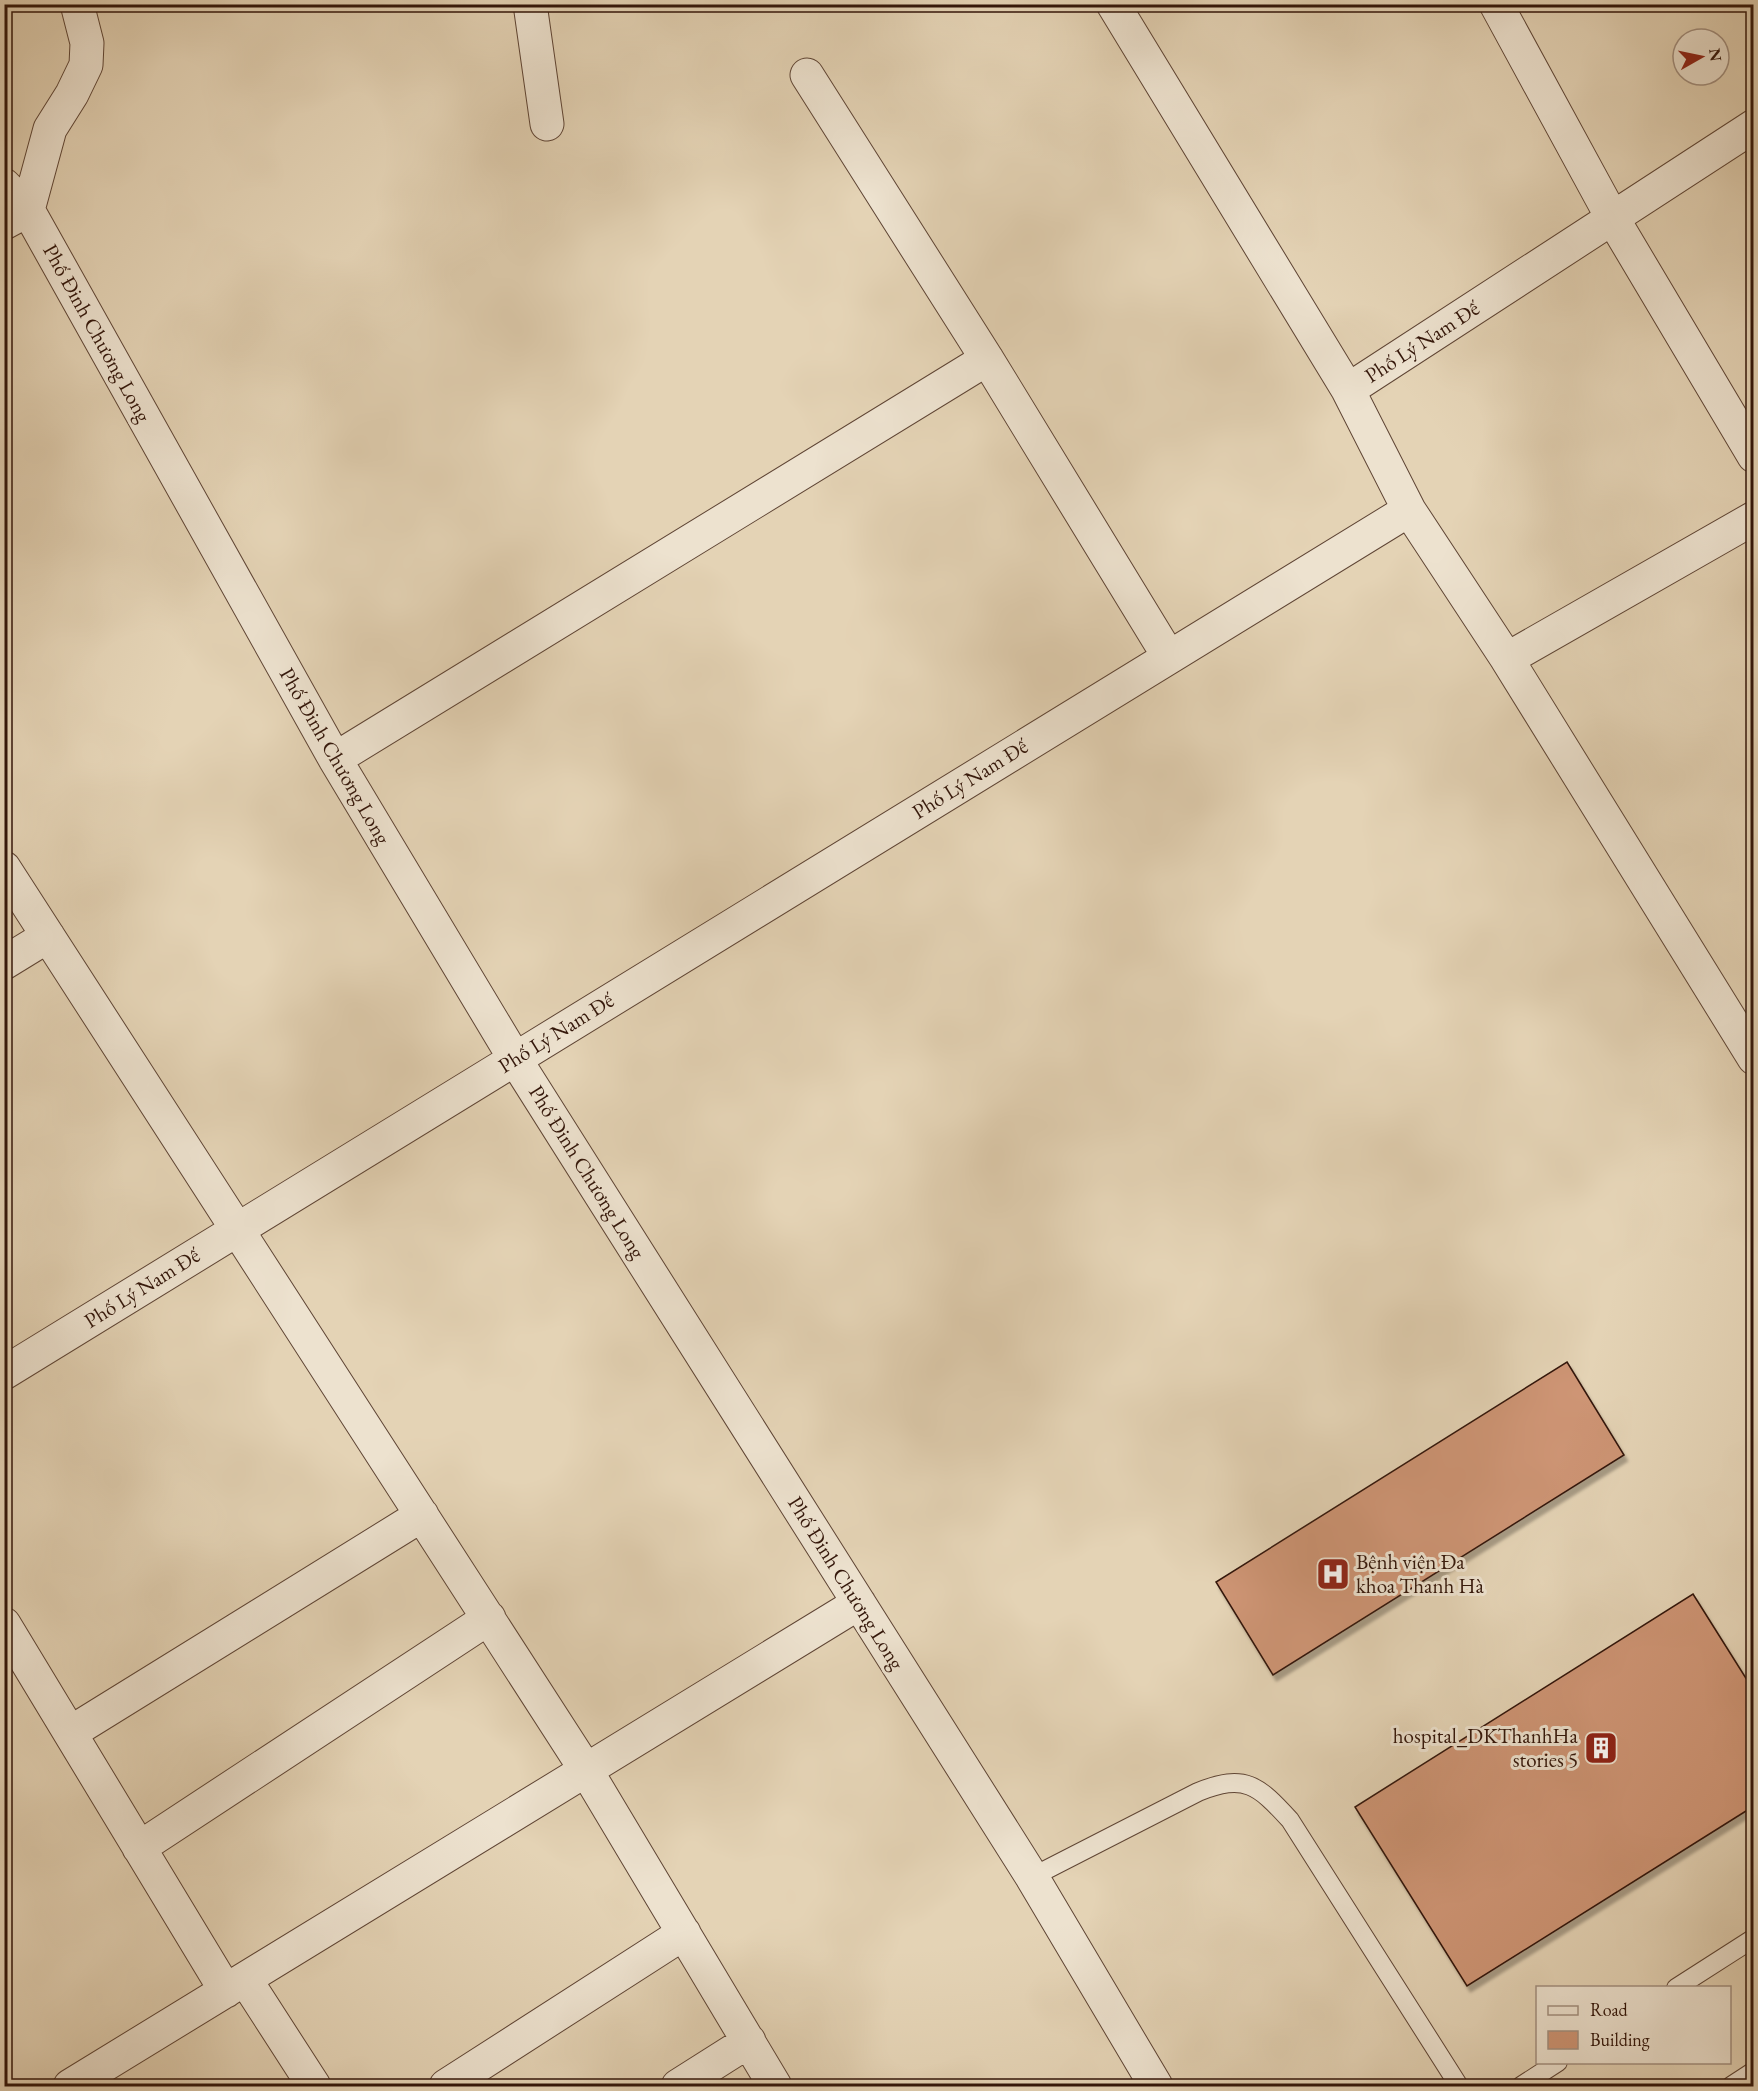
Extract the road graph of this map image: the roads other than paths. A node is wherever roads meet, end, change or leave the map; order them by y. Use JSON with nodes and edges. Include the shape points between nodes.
{"nodes":[{"id":1,"x":77,"y":4,"type":"edge"},
{"id":2,"x":530,"y":4,"type":"edge"},
{"id":3,"x":1113,"y":4,"type":"edge"},
{"id":4,"x":1496,"y":4,"type":"edge"},
{"id":5,"x":807,"y":75,"type":"dead end"},
{"id":6,"x":547,"y":124,"type":"dead end"},
{"id":7,"x":1754,"y":126,"type":"edge"},
{"id":8,"x":4,"y":185,"type":"edge"},
{"id":9,"x":16,"y":217,"type":"edge"},
{"id":10,"x":1613,"y":219,"type":"junction"},
{"id":11,"x":987,"y":359,"type":"junction"},
{"id":12,"x":1348,"y":390,"type":"junction"},
{"id":13,"x":1754,"y":456,"type":"edge"},
{"id":14,"x":1409,"y":510,"type":"junction"},
{"id":15,"x":1754,"y":518,"type":"edge"},
{"id":16,"x":1169,"y":657,"type":"junction"},
{"id":17,"x":1506,"y":659,"type":"junction"},
{"id":18,"x":334,"y":759,"type":"junction"},
{"id":19,"x":4,"y":868,"type":"edge"},
{"id":20,"x":48,"y":936,"type":"junction"},
{"id":21,"x":4,"y":963,"type":"edge"},
{"id":22,"x":1754,"y":1058,"type":"edge"},
{"id":23,"x":515,"y":1059,"type":"junction"},
{"id":24,"x":238,"y":1229,"type":"junction"},
{"id":25,"x":4,"y":1373,"type":"edge"},
{"id":26,"x":422,"y":1515,"type":"junction"},
{"id":27,"x":859,"y":1603,"type":"junction"},
{"id":28,"x":489,"y":1618,"type":"junction"},
{"id":29,"x":4,"y":1624,"type":"edge"},
{"id":30,"x":70,"y":1732,"type":"junction"},
{"id":31,"x":586,"y":1770,"type":"junction"},
{"id":32,"x":139,"y":1848,"type":"junction"},
{"id":33,"x":1032,"y":1877,"type":"junction"},
{"id":34,"x":684,"y":1933,"type":"junction"},
{"id":35,"x":1754,"y":1938,"type":"edge"},
{"id":36,"x":236,"y":1985,"type":"junction"},
{"id":37,"x":1679,"y":1986,"type":"edge"},
{"id":38,"x":749,"y":2041,"type":"junction"},
{"id":39,"x":1555,"y":2064,"type":"edge"},
{"id":40,"x":1754,"y":2071,"type":"edge"},
{"id":41,"x":70,"y":2086,"type":"edge"},
{"id":42,"x":314,"y":2086,"type":"edge"},
{"id":43,"x":446,"y":2086,"type":"edge"},
{"id":44,"x":678,"y":2086,"type":"edge"},
{"id":45,"x":775,"y":2086,"type":"edge"},
{"id":46,"x":1156,"y":2086,"type":"edge"},
{"id":47,"x":1459,"y":2086,"type":"edge"},
{"id":48,"x":1521,"y":2086,"type":"edge"},
{"id":49,"x":1731,"y":2086,"type":"edge"}],
"edges":[{"from":1,"to":9,"type":"street","via":[[87,43],[87,65],[50,129]]},
{"from":2,"to":6,"type":"street"},
{"from":3,"to":12,"type":"street"},
{"from":4,"to":10,"type":"street"},
{"from":5,"to":11,"type":"street"},
{"from":7,"to":10,"type":"street","name":"Phố Lý Nam Đế"},
{"from":8,"to":9,"type":"street","name":"Phố Đinh Chương Long"},
{"from":9,"to":18,"type":"street","name":"Phố Đinh Chương Long"},
{"from":10,"to":12,"type":"street","name":"Phố Lý Nam Đế"},
{"from":10,"to":13,"type":"street"},
{"from":11,"to":16,"type":"street"},
{"from":11,"to":18,"type":"street"},
{"from":12,"to":14,"type":"street","name":"Phố Lý Nam Đế"},
{"from":14,"to":16,"type":"street","name":"Phố Lý Nam Đế"},
{"from":14,"to":17,"type":"street"},
{"from":15,"to":17,"type":"street"},
{"from":16,"to":23,"type":"street","name":"Phố Lý Nam Đế"},
{"from":17,"to":22,"type":"street"},
{"from":18,"to":23,"type":"street","name":"Phố Đinh Chương Long"},
{"from":19,"to":20,"type":"street"},
{"from":20,"to":21,"type":"street"},
{"from":20,"to":24,"type":"street"},
{"from":23,"to":24,"type":"street","name":"Phố Lý Nam Đế"},
{"from":23,"to":27,"type":"street","name":"Phố Đinh Chương Long"},
{"from":24,"to":25,"type":"street","name":"Phố Lý Nam Đế"},
{"from":24,"to":26,"type":"street"},
{"from":26,"to":28,"type":"street"},
{"from":26,"to":30,"type":"street"},
{"from":27,"to":31,"type":"street"},
{"from":27,"to":33,"type":"street","name":"Phố Đinh Chương Long"},
{"from":28,"to":31,"type":"street"},
{"from":28,"to":32,"type":"street"},
{"from":29,"to":30,"type":"street"},
{"from":30,"to":32,"type":"street"},
{"from":31,"to":34,"type":"street"},
{"from":31,"to":36,"type":"street"},
{"from":32,"to":36,"type":"street"},
{"from":33,"to":46,"type":"street","name":"Phố Đinh Chương Long"},
{"from":33,"to":47,"type":"lane","via":[[1198,1792],[1231,1782],[1251,1785],[1290,1820]]},
{"from":34,"to":38,"type":"street"},
{"from":34,"to":43,"type":"street"},
{"from":35,"to":37,"type":"lane"},
{"from":36,"to":41,"type":"street"},
{"from":36,"to":42,"type":"street"},
{"from":38,"to":44,"type":"street"},
{"from":38,"to":45,"type":"street"},
{"from":39,"to":48,"type":"lane"},
{"from":40,"to":49,"type":"lane"}]}
